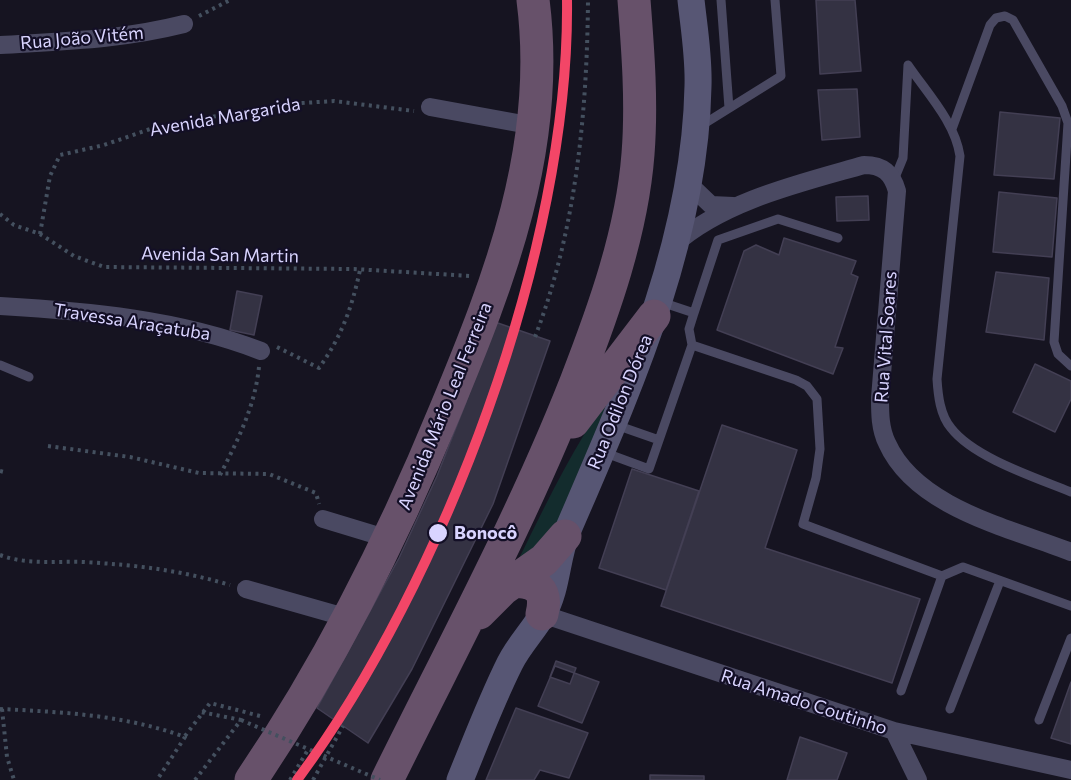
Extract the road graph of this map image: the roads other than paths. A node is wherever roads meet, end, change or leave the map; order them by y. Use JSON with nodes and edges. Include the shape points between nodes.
{"nodes":[{"id":1,"x":533,"y":0,"type":"edge"},
{"id":2,"x":634,"y":0,"type":"edge"},
{"id":3,"x":691,"y":0,"type":"edge"},
{"id":4,"x":721,"y":0,"type":"edge"},
{"id":5,"x":775,"y":0,"type":"edge"},
{"id":6,"x":184,"y":24,"type":"road end"},
{"id":7,"x":0,"y":45,"type":"edge"},
{"id":8,"x":433,"y":108,"type":"road end"},
{"id":9,"x":729,"y":108,"type":"junction"},
{"id":10,"x":534,"y":126,"type":"junction"},
{"id":11,"x":952,"y":129,"type":"junction"},
{"id":12,"x":694,"y":130,"type":"junction"},
{"id":13,"x":894,"y":180,"type":"junction"},
{"id":14,"x":688,"y":183,"type":"junction"},
{"id":15,"x":738,"y":205,"type":"junction"},
{"id":16,"x":838,"y":238,"type":"dead end"},
{"id":17,"x":674,"y":245,"type":"junction"},
{"id":18,"x":0,"y":306,"type":"edge"},
{"id":19,"x":657,"y":309,"type":"junction"},
{"id":20,"x":694,"y":313,"type":"junction"},
{"id":21,"x":692,"y":345,"type":"junction"},
{"id":22,"x":261,"y":351,"type":"road end"},
{"id":23,"x":0,"y":365,"type":"edge"},
{"id":24,"x":1071,"y":366,"type":"edge"},
{"id":25,"x":29,"y":377,"type":"dead end"},
{"id":26,"x":612,"y":424,"type":"junction"},
{"id":27,"x":659,"y":440,"type":"junction"},
{"id":28,"x":602,"y":452,"type":"junction"},
{"id":29,"x":541,"y":468,"type":"junction"},
{"id":30,"x":1071,"y":492,"type":"edge"},
{"id":31,"x":323,"y":519,"type":"road end"},
{"id":32,"x":565,"y":536,"type":"junction"},
{"id":33,"x":389,"y":539,"type":"junction"},
{"id":34,"x":1071,"y":552,"type":"edge"},
{"id":35,"x":942,"y":576,"type":"junction"},
{"id":36,"x":513,"y":581,"type":"junction"},
{"id":37,"x":1000,"y":581,"type":"junction"},
{"id":38,"x":246,"y":589,"type":"road end"},
{"id":39,"x":1071,"y":606,"type":"edge"},
{"id":40,"x":542,"y":614,"type":"junction"},
{"id":41,"x":348,"y":618,"type":"junction"},
{"id":42,"x":463,"y":628,"type":"junction"},
{"id":43,"x":1071,"y":638,"type":"edge"},
{"id":44,"x":901,"y":691,"type":"dead end"},
{"id":45,"x":950,"y":709,"type":"dead end"},
{"id":46,"x":1039,"y":720,"type":"dead end"},
{"id":47,"x":894,"y":731,"type":"junction"},
{"id":48,"x":1071,"y":770,"type":"edge"},
{"id":49,"x":251,"y":780,"type":"edge"},
{"id":50,"x":387,"y":780,"type":"edge"},
{"id":51,"x":460,"y":780,"type":"edge"},
{"id":52,"x":918,"y":780,"type":"edge"}],
"edges":[{"from":1,"to":10,"type":"highway","name":"Avenida Mário Leal Ferreira","via":[[538,42]]},
{"from":2,"to":29,"type":"highway","via":[[640,103],[638,156],[630,207],[618,261],[593,337]]},
{"from":3,"to":12,"type":"street","name":"Rua Odilon Dórea","via":[[698,86]]},
{"from":4,"to":9,"type":"lane"},
{"from":5,"to":9,"type":"lane","via":[[781,76]]},
{"from":6,"to":7,"type":"street","name":"Rua João Vitém","via":[[136,36]]},
{"from":8,"to":10,"type":"street"},
{"from":9,"to":12,"type":"lane"},
{"from":10,"to":33,"type":"highway","name":"Avenida Mário Leal Ferreira","via":[[523,188],[494,286]]},
{"from":11,"to":13,"type":"lane","via":[[908,65],[903,158]]},
{"from":11,"to":24,"type":"lane","via":[[990,25],[1005,16],[1013,20],[1068,123],[1054,342],[1058,354]]},
{"from":11,"to":30,"type":"lane","via":[[960,156],[937,379],[943,412],[950,428],[977,450]]},
{"from":12,"to":14,"type":"street","name":"Rua Odilon Dórea"},
{"from":13,"to":15,"type":"street","via":[[877,165],[864,165]]},
{"from":13,"to":34,"type":"street","name":"Rua Vital Soares","via":[[897,191],[880,398],[886,443],[912,479],[932,494],[955,507]]},
{"from":14,"to":15,"type":"street","via":[[711,205]]},
{"from":14,"to":17,"type":"street","name":"Rua Odilon Dórea"},
{"from":15,"to":17,"type":"street","via":[[689,232]]},
{"from":16,"to":20,"type":"lane","via":[[778,219],[718,240]]},
{"from":17,"to":19,"type":"street","name":"Rua Odilon Dórea"},
{"from":18,"to":22,"type":"street","name":"Travessa Araçatuba","via":[[183,327]]},
{"from":19,"to":20,"type":"lane"},
{"from":19,"to":26,"type":"street","name":"Rua Odilon Dórea"},
{"from":19,"to":29,"type":"highway"},
{"from":20,"to":21,"type":"lane","via":[[688,328]]},
{"from":21,"to":27,"type":"lane"},
{"from":21,"to":35,"type":"lane","via":[[796,380],[807,386],[816,399],[820,449],[803,525]]},
{"from":23,"to":25,"type":"lane"},
{"from":26,"to":27,"type":"lane"},
{"from":26,"to":28,"type":"street","name":"Rua Odilon Dórea"},
{"from":27,"to":28,"type":"lane","via":[[649,469]]},
{"from":28,"to":32,"type":"street","name":"Rua Odilon Dórea"},
{"from":29,"to":42,"type":"highway"},
{"from":31,"to":33,"type":"street"},
{"from":32,"to":36,"type":"highway","via":[[544,560]]},
{"from":32,"to":40,"type":"street","name":"Rua Odilon Dórea","via":[[553,590]]},
{"from":33,"to":41,"type":"highway","name":"Avenida Mário Leal Ferreira"},
{"from":35,"to":37,"type":"lane","via":[[963,567]]},
{"from":35,"to":44,"type":"lane"},
{"from":36,"to":40,"type":"highway","via":[[539,588],[544,601]]},
{"from":36,"to":42,"type":"highway"},
{"from":37,"to":39,"type":"lane"},
{"from":37,"to":45,"type":"lane"},
{"from":38,"to":41,"type":"street"},
{"from":40,"to":47,"type":"street","name":"Rua Amado Coutinho"},
{"from":40,"to":51,"type":"street","name":"Rua Odilon Dórea","via":[[510,663]]},
{"from":41,"to":49,"type":"highway","name":"Avenida Mário Leal Ferreira"},
{"from":42,"to":50,"type":"highway"},
{"from":43,"to":46,"type":"lane"},
{"from":47,"to":48,"type":"street","name":"Rua Amado Coutinho"},
{"from":47,"to":52,"type":"street"}]}
